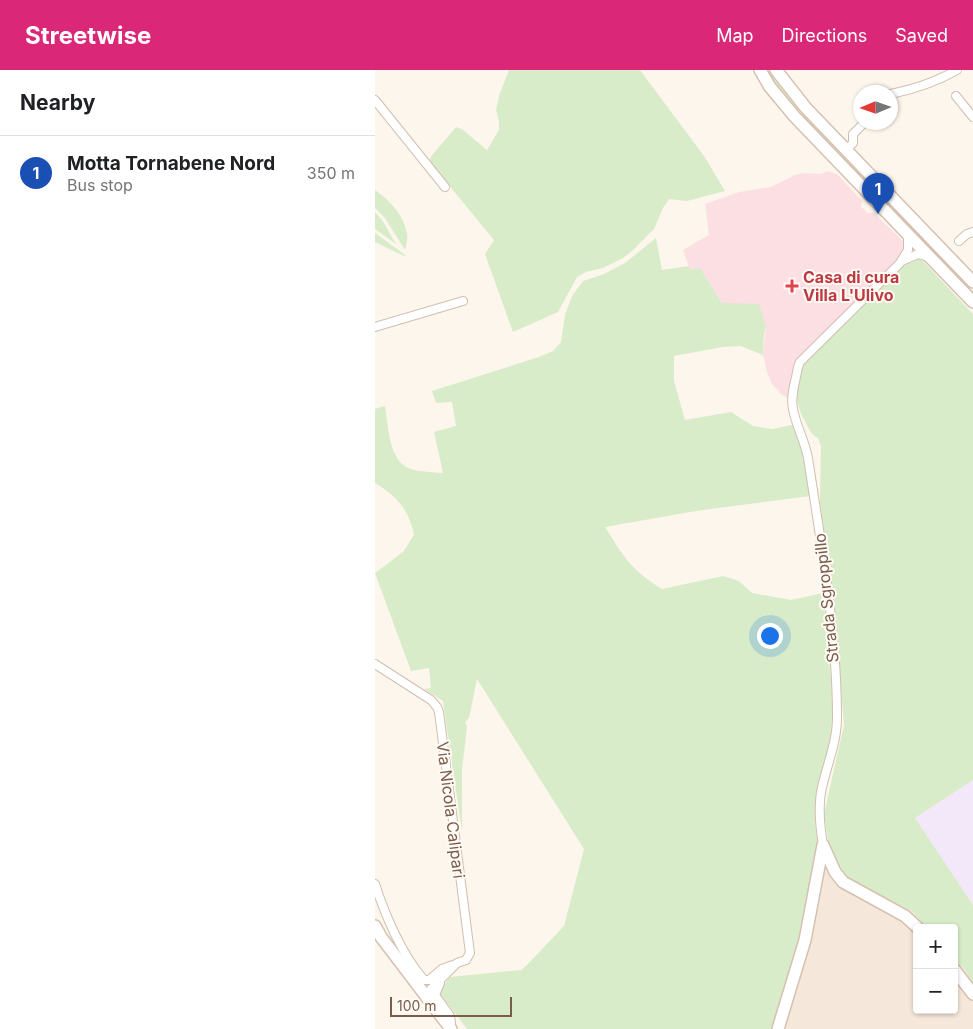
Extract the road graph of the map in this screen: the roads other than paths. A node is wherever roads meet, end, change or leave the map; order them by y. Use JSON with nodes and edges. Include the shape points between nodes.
{"nodes":[{"id":1,"x":760,"y":70,"type":"edge"},
{"id":2,"x":776,"y":70,"type":"edge"},
{"id":3,"x":957,"y":70,"type":"edge"},
{"id":4,"x":898,"y":92,"type":"edge"},
{"id":5,"x":956,"y":96,"type":"dead end"},
{"id":6,"x":375,"y":100,"type":"edge"},
{"id":7,"x":973,"y":117,"type":"edge"},
{"id":8,"x":857,"y":130,"type":"edge"},
{"id":9,"x":846,"y":150,"type":"junction"},
{"id":10,"x":445,"y":187,"type":"dead end"},
{"id":11,"x":973,"y":232,"type":"edge"},
{"id":12,"x":908,"y":235,"type":"junction"},
{"id":13,"x":959,"y":241,"type":"dead end"},
{"id":14,"x":932,"y":260,"type":"junction"},
{"id":15,"x":900,"y":263,"type":"junction"},
{"id":16,"x":973,"y":282,"type":"edge"},
{"id":17,"x":463,"y":301,"type":"dead end"},
{"id":18,"x":973,"y":302,"type":"edge"},
{"id":19,"x":375,"y":327,"type":"edge"},
{"id":20,"x":375,"y":664,"type":"edge"},
{"id":21,"x":823,"y":845,"type":"junction"},
{"id":22,"x":375,"y":884,"type":"edge"},
{"id":23,"x":914,"y":924,"type":"edge"},
{"id":24,"x":375,"y":927,"type":"edge"},
{"id":25,"x":457,"y":963,"type":"junction"},
{"id":26,"x":958,"y":974,"type":"edge"},
{"id":27,"x":445,"y":975,"type":"junction"},
{"id":28,"x":416,"y":977,"type":"junction"},
{"id":29,"x":973,"y":994,"type":"edge"},
{"id":30,"x":425,"y":995,"type":"junction"},
{"id":31,"x":453,"y":1027,"type":"edge"},
{"id":32,"x":778,"y":1029,"type":"edge"}],
"edges":[{"from":1,"to":12,"type":"main road","via":[[770,87],[826,150]]},
{"from":2,"to":9,"type":"main road"},
{"from":3,"to":4,"type":"street","via":[[935,82]]},
{"from":5,"to":7,"type":"street"},
{"from":6,"to":10,"type":"street"},
{"from":8,"to":9,"type":"street","via":[[853,134],[853,143]]},
{"from":9,"to":16,"type":"main road"},
{"from":11,"to":13,"type":"street"},
{"from":12,"to":14,"type":"main road"},
{"from":12,"to":15,"type":"street","via":[[909,250]]},
{"from":14,"to":15,"type":"street","via":[[918,254]]},
{"from":14,"to":18,"type":"main road"},
{"from":15,"to":21,"type":"street","name":"Strada Sgroppillo","via":[[800,362],[793,397],[793,409],[808,458],[828,592],[837,704],[835,736],[819,803]]},
{"from":17,"to":19,"type":"street"},
{"from":20,"to":25,"type":"street","name":"Via Nicola Calipari","via":[[431,700],[439,712],[471,953],[466,960]]},
{"from":21,"to":23,"type":"main road","name":"Strada Sgroppillo","via":[[843,882]]},
{"from":21,"to":32,"type":"main road","via":[[805,940]]},
{"from":22,"to":28,"type":"street","via":[[385,916]]},
{"from":24,"to":28,"type":"main road"},
{"from":25,"to":27,"type":"street","name":"Via Nicola Calipari"},
{"from":25,"to":28,"type":"street","via":[[426,981]]},
{"from":26,"to":29,"type":"main road"},
{"from":27,"to":30,"type":"street","name":"Via Nicola Calipari"},
{"from":27,"to":31,"type":"street","via":[[435,994],[450,1016]]},
{"from":28,"to":30,"type":"main road"},
{"from":30,"to":31,"type":"main road"}]}
